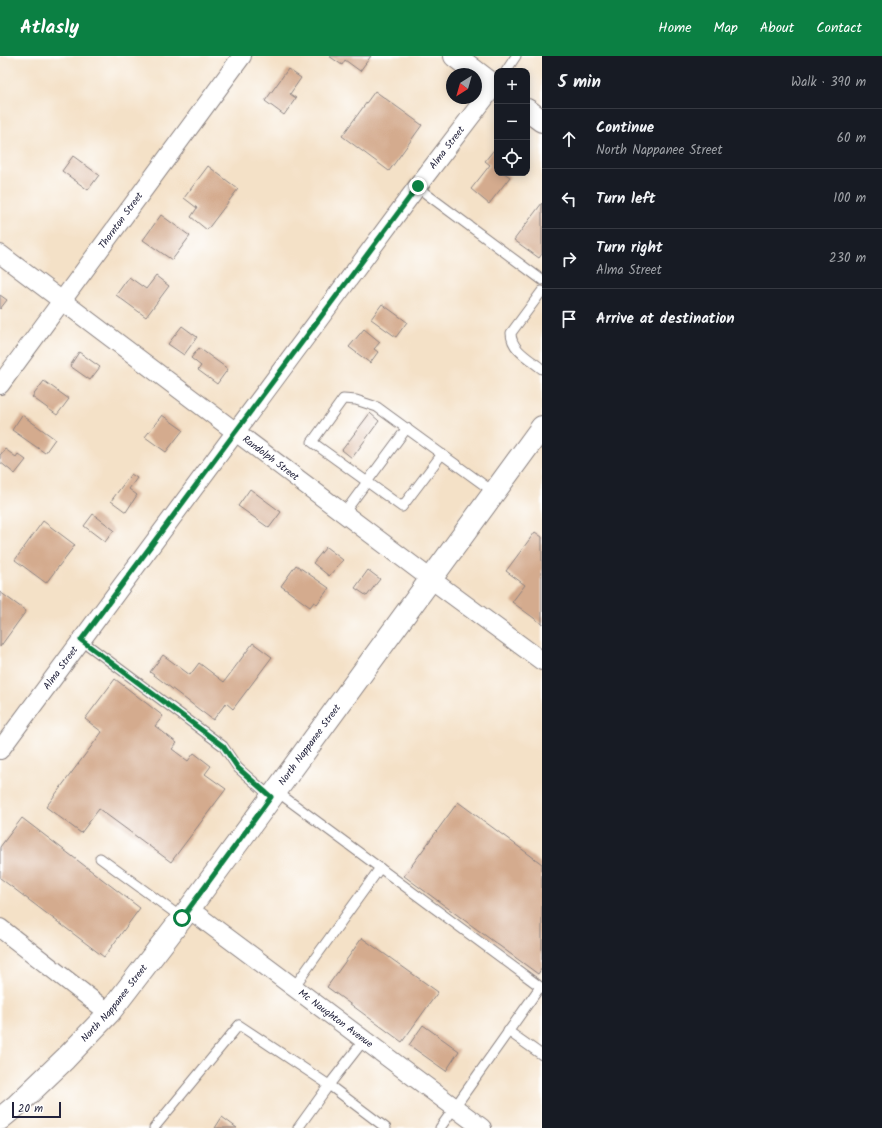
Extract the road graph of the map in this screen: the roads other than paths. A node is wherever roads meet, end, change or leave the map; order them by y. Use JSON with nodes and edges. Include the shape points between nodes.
{"nodes":[{"id":1,"x":242,"y":56,"type":"edge"},
{"id":2,"x":455,"y":56,"type":"edge"},
{"id":3,"x":516,"y":56,"type":"edge"},
{"id":4,"x":508,"y":68,"type":"edge"},
{"id":5,"x":494,"y":80,"type":"edge"},
{"id":6,"x":494,"y":88,"type":"edge"},
{"id":7,"x":530,"y":112,"type":"edge"},
{"id":8,"x":542,"y":121,"type":"edge"},
{"id":9,"x":418,"y":186,"type":"junction"},
{"id":10,"x":0,"y":254,"type":"edge"},
{"id":11,"x":542,"y":280,"type":"edge"},
{"id":12,"x":542,"y":291,"type":"edge"},
{"id":13,"x":62,"y":300,"type":"junction"},
{"id":14,"x":542,"y":369,"type":"edge"},
{"id":15,"x":0,"y":385,"type":"edge"},
{"id":16,"x":542,"y":427,"type":"edge"},
{"id":17,"x":406,"y":428,"type":"junction"},
{"id":18,"x":236,"y":431,"type":"junction"},
{"id":19,"x":442,"y":454,"type":"junction"},
{"id":20,"x":368,"y":482,"type":"junction"},
{"id":21,"x":495,"y":493,"type":"junction"},
{"id":22,"x":344,"y":513,"type":"junction"},
{"id":23,"x":432,"y":580,"type":"junction"},
{"id":24,"x":81,"y":640,"type":"junction"},
{"id":25,"x":542,"y":661,"type":"edge"},
{"id":26,"x":0,"y":750,"type":"edge"},
{"id":27,"x":274,"y":794,"type":"junction"},
{"id":28,"x":100,"y":858,"type":"dead end"},
{"id":29,"x":380,"y":868,"type":"junction"},
{"id":30,"x":186,"y":914,"type":"junction"},
{"id":31,"x":0,"y":928,"type":"edge"},
{"id":32,"x":294,"y":987,"type":"junction"},
{"id":33,"x":541,"y":987,"type":"edge"},
{"id":34,"x":109,"y":1013,"type":"junction"},
{"id":35,"x":508,"y":1031,"type":"junction"},
{"id":36,"x":364,"y":1040,"type":"junction"},
{"id":37,"x":542,"y":1055,"type":"edge"},
{"id":38,"x":329,"y":1085,"type":"junction"},
{"id":39,"x":454,"y":1107,"type":"junction"},
{"id":40,"x":0,"y":1119,"type":"edge"},
{"id":41,"x":154,"y":1128,"type":"edge"},
{"id":42,"x":298,"y":1128,"type":"edge"},
{"id":43,"x":386,"y":1128,"type":"edge"},
{"id":44,"x":440,"y":1128,"type":"edge"},
{"id":45,"x":482,"y":1128,"type":"edge"}],
"edges":[{"from":1,"to":13,"type":"street","name":"Thornton Street"},
{"from":2,"to":5,"type":"main road"},
{"from":3,"to":4,"type":"lane"},
{"from":6,"to":9,"type":"street","name":"Alma Street"},
{"from":7,"to":8,"type":"main road"},
{"from":9,"to":11,"type":"lane"},
{"from":9,"to":18,"type":"street","name":"Alma Street"},
{"from":10,"to":13,"type":"street","name":"Randolph Street"},
{"from":12,"to":14,"type":"lane","via":[[511,333],[511,340],[515,347]]},
{"from":13,"to":15,"type":"street","name":"Thornton Street"},
{"from":13,"to":18,"type":"street","name":"Randolph Street"},
{"from":16,"to":21,"type":"main road","name":"North Nappanee Street"},
{"from":17,"to":19,"type":"lane"},
{"from":17,"to":20,"type":"lane"},
{"from":17,"to":20,"type":"lane","via":[[377,407],[356,400],[343,399],[312,442]]},
{"from":18,"to":22,"type":"street","name":"Randolph Street"},
{"from":18,"to":24,"type":"street","name":"Alma Street"},
{"from":19,"to":20,"type":"lane","via":[[402,507]]},
{"from":19,"to":21,"type":"lane"},
{"from":20,"to":22,"type":"lane"},
{"from":21,"to":23,"type":"main road","name":"North Nappanee Street"},
{"from":22,"to":23,"type":"street","name":"Randolph Street"},
{"from":23,"to":25,"type":"street","name":"Randolph Street"},
{"from":23,"to":27,"type":"main road","name":"North Nappanee Street"},
{"from":24,"to":26,"type":"street","name":"Alma Street"},
{"from":24,"to":27,"type":"lane","via":[[223,746],[238,768]]},
{"from":27,"to":29,"type":"lane"},
{"from":27,"to":30,"type":"main road","name":"North Nappanee Street"},
{"from":28,"to":30,"type":"lane"},
{"from":29,"to":32,"type":"lane"},
{"from":29,"to":33,"type":"lane"},
{"from":30,"to":32,"type":"street","name":"Mc Naughton Avenue"},
{"from":30,"to":34,"type":"main road","name":"North Nappanee Street"},
{"from":31,"to":34,"type":"street"},
{"from":32,"to":36,"type":"street","name":"Mc Naughton Avenue"},
{"from":33,"to":35,"type":"lane"},
{"from":34,"to":40,"type":"main road","name":"North Nappanee Street","via":[[65,1059]]},
{"from":35,"to":37,"type":"lane"},
{"from":35,"to":39,"type":"lane"},
{"from":36,"to":38,"type":"lane"},
{"from":36,"to":39,"type":"street","name":"Mc Naughton Avenue"},
{"from":38,"to":41,"type":"lane","via":[[239,1026]]},
{"from":38,"to":42,"type":"lane"},
{"from":38,"to":43,"type":"lane"},
{"from":39,"to":44,"type":"lane"},
{"from":39,"to":45,"type":"street","name":"Mc Naughton Avenue"}]}
